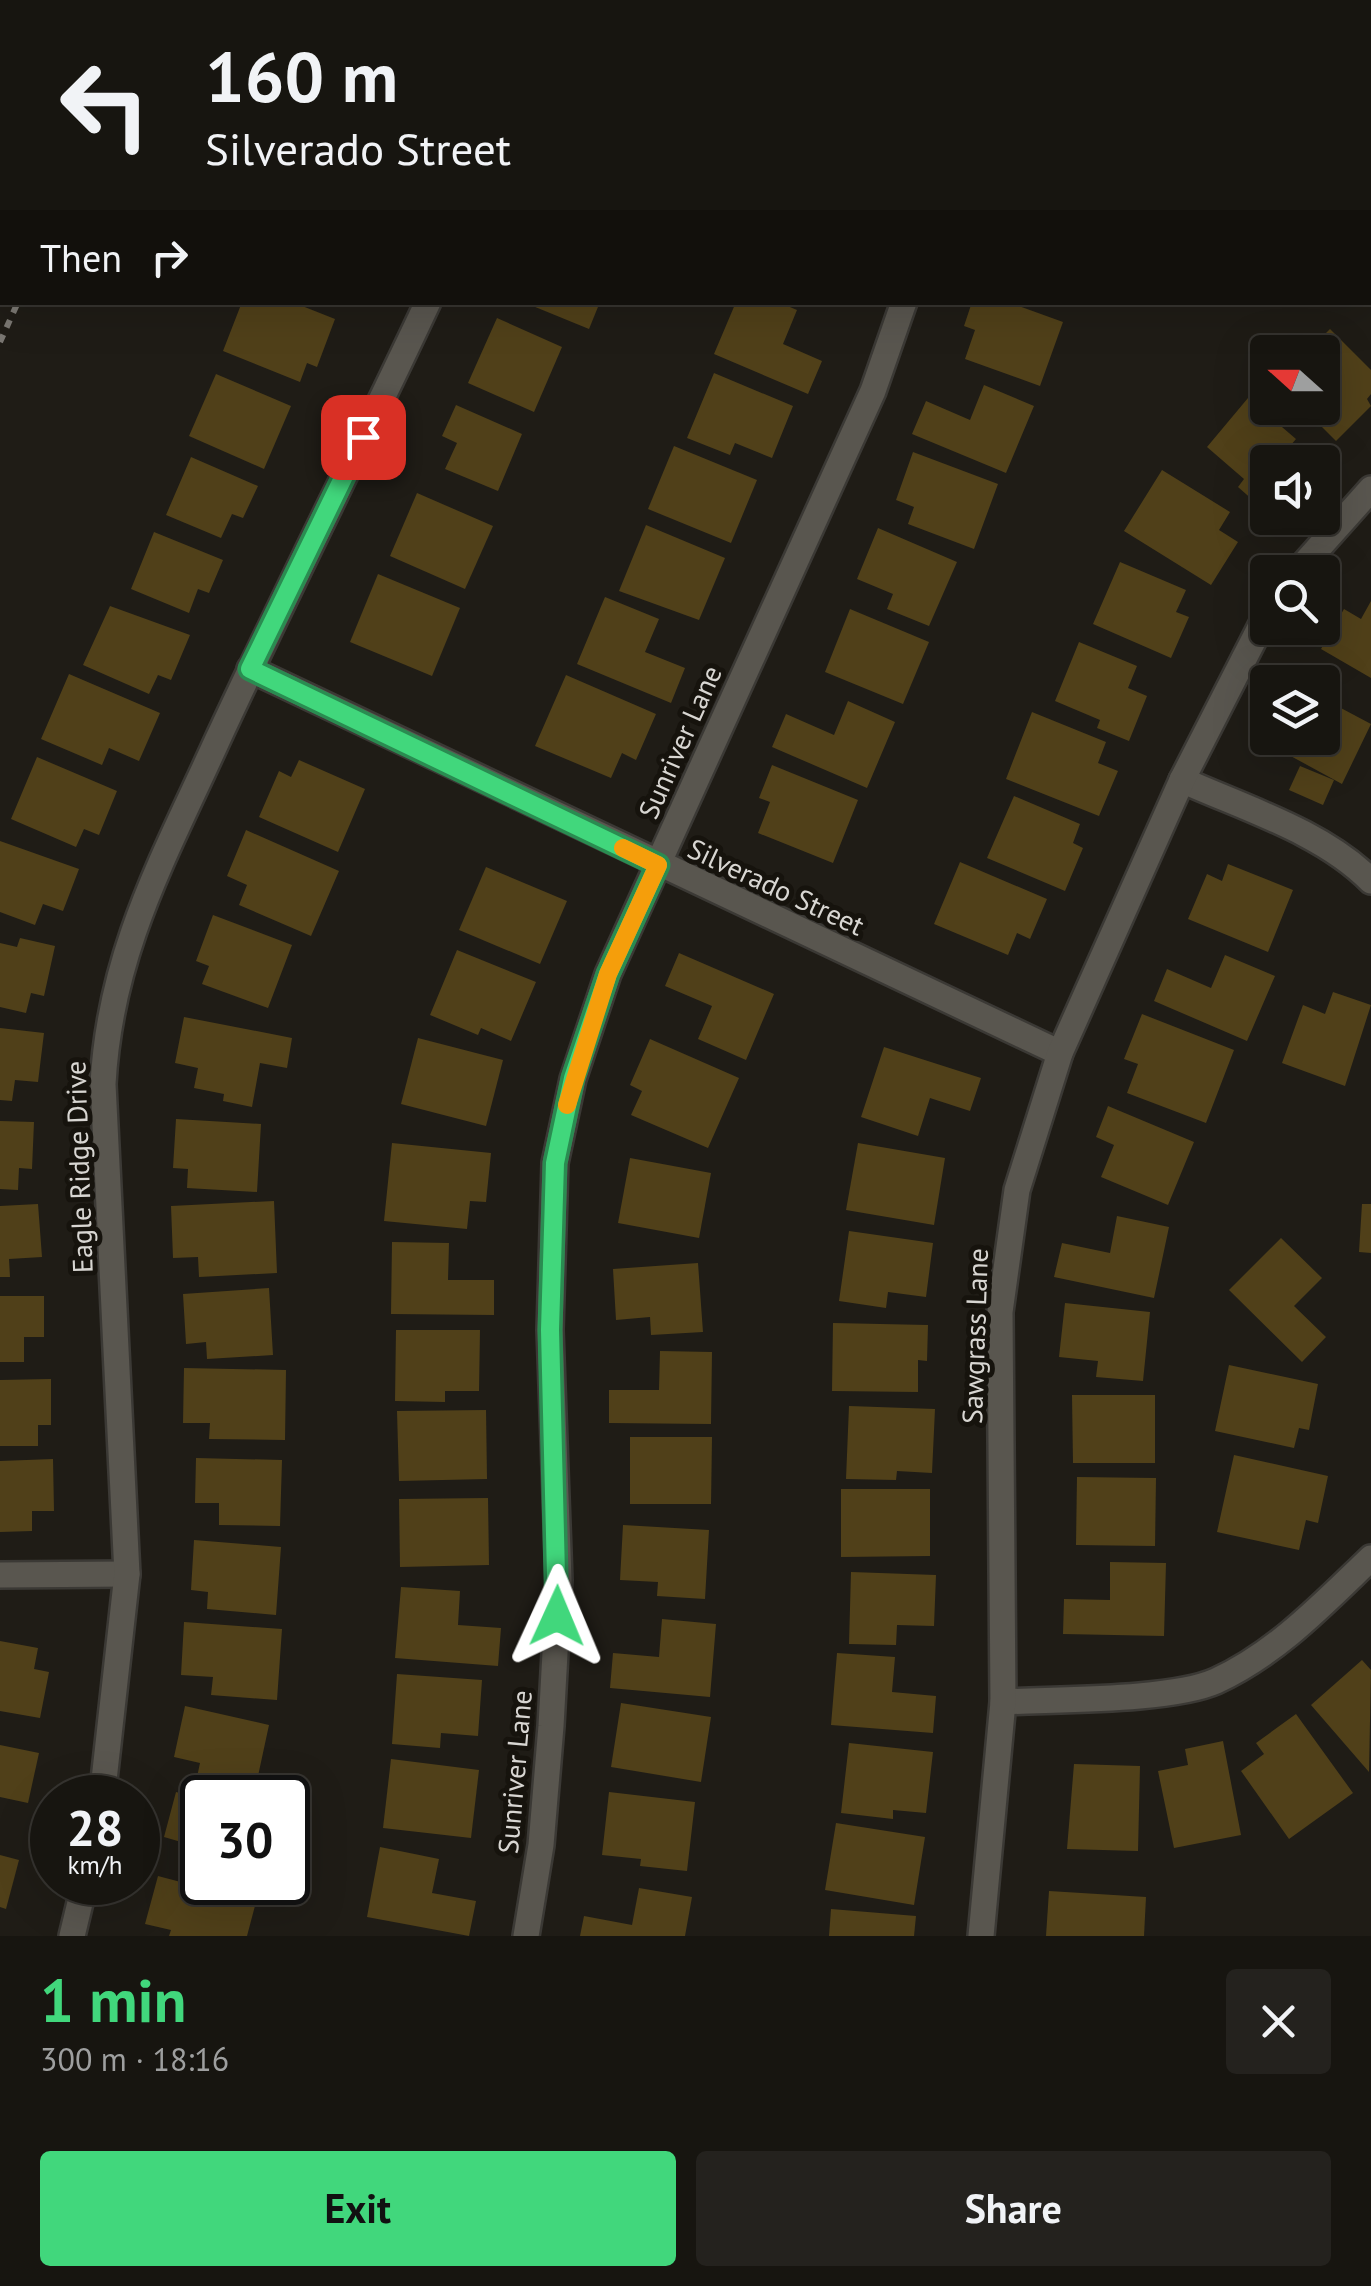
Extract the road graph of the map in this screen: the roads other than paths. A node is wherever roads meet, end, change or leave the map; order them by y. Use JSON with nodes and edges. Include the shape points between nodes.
{"nodes":[{"id":1,"x":427,"y":305,"type":"edge"},
{"id":2,"x":903,"y":305,"type":"edge"},
{"id":3,"x":1371,"y":489,"type":"edge"},
{"id":4,"x":1312,"y":555,"type":"edge"},
{"id":5,"x":1251,"y":645,"type":"edge"},
{"id":6,"x":250,"y":669,"type":"junction"},
{"id":7,"x":1182,"y":780,"type":"junction"},
{"id":8,"x":658,"y":865,"type":"junction"},
{"id":9,"x":1371,"y":881,"type":"edge"},
{"id":10,"x":1060,"y":1053,"type":"junction"},
{"id":11,"x":1371,"y":1558,"type":"edge"},
{"id":12,"x":0,"y":1574,"type":"edge"},
{"id":13,"x":127,"y":1574,"type":"junction"},
{"id":14,"x":1004,"y":1702,"type":"junction"},
{"id":15,"x":105,"y":1775,"type":"edge"},
{"id":16,"x":79,"y":1905,"type":"edge"},
{"id":17,"x":72,"y":1936,"type":"edge"},
{"id":18,"x":526,"y":1936,"type":"edge"},
{"id":19,"x":981,"y":1936,"type":"edge"}],
"edges":[{"from":1,"to":6,"type":"street","name":"Eagle Ridge Drive"},
{"from":2,"to":8,"type":"street","name":"Sunriver Lane","via":[[872,391]]},
{"from":3,"to":4,"type":"street"},
{"from":5,"to":7,"type":"street","name":"Sawgrass Lane"},
{"from":6,"to":8,"type":"street","name":"Silverado Street"},
{"from":6,"to":13,"type":"street","name":"Eagle Ridge Drive","via":[[140,911],[120,964],[106,1041]]},
{"from":7,"to":9,"type":"street","via":[[1300,834],[1355,864]]},
{"from":7,"to":10,"type":"street","name":"Sawgrass Lane"},
{"from":8,"to":10,"type":"street","name":"Silverado Street"},
{"from":8,"to":18,"type":"street","name":"Sunriver Lane","via":[[608,974],[573,1078],[555,1163],[550,1330],[559,1580],[545,1794]]},
{"from":10,"to":14,"type":"street","name":"Sawgrass Lane","via":[[1016,1190],[1000,1312]]},
{"from":11,"to":14,"type":"street","via":[[1290,1635],[1214,1682],[1135,1695]]},
{"from":12,"to":13,"type":"street"},
{"from":13,"to":15,"type":"street","name":"Eagle Ridge Drive"},
{"from":14,"to":19,"type":"street","name":"Sawgrass Lane"},
{"from":16,"to":17,"type":"street"}]}
